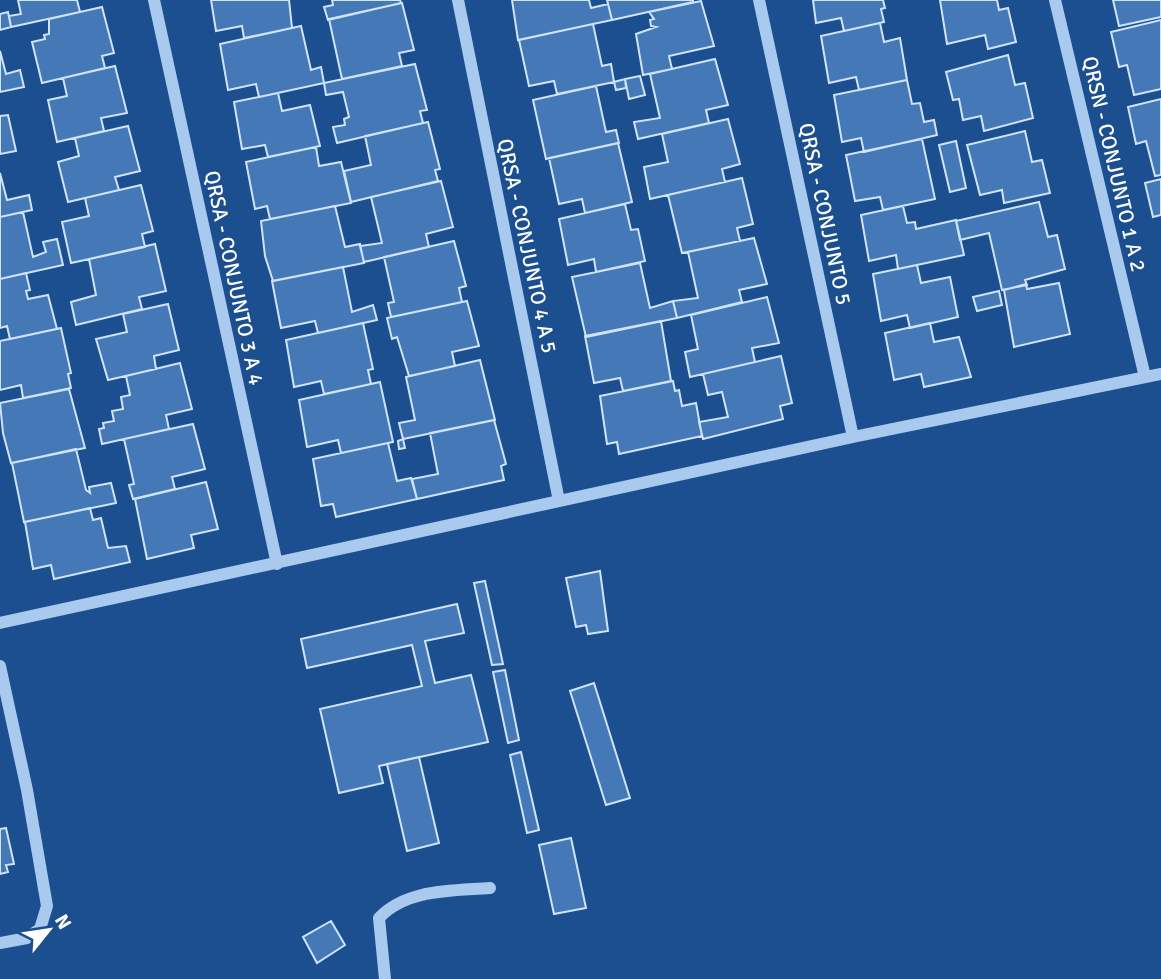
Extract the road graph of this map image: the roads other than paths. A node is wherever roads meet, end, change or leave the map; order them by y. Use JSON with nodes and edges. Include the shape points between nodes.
{"nodes":[{"id":1,"x":154,"y":0,"type":"edge"},
{"id":2,"x":458,"y":0,"type":"edge"},
{"id":3,"x":760,"y":0,"type":"edge"},
{"id":4,"x":1055,"y":0,"type":"edge"},
{"id":5,"x":1161,"y":374,"type":"edge"},
{"id":6,"x":1145,"y":377,"type":"junction"},
{"id":7,"x":853,"y":437,"type":"junction"},
{"id":8,"x":559,"y":501,"type":"junction"},
{"id":9,"x":277,"y":564,"type":"junction"},
{"id":10,"x":0,"y":623,"type":"edge"},
{"id":11,"x":0,"y":666,"type":"edge"},
{"id":12,"x":490,"y":888,"type":"dead end"},
{"id":13,"x":0,"y":943,"type":"edge"},
{"id":14,"x":385,"y":979,"type":"edge"}],
"edges":[{"from":1,"to":9,"type":"street","name":"QRSA - CONJUNTO 3 A 4"},
{"from":2,"to":8,"type":"street","name":"QRSA - CONJUNTO 4 A 5"},
{"from":3,"to":7,"type":"street","name":"QRSA - CONJUNTO 5"},
{"from":4,"to":6,"type":"street","name":"QRSN - CONJUNTO 1 A 2"},
{"from":5,"to":6,"type":"street"},
{"from":6,"to":7,"type":"street"},
{"from":7,"to":8,"type":"street"},
{"from":8,"to":9,"type":"street"},
{"from":9,"to":10,"type":"street"},
{"from":11,"to":13,"type":"street","via":[[47,906],[40,929]]},
{"from":12,"to":14,"type":"street","via":[[431,893],[393,903],[379,918]]}]}
